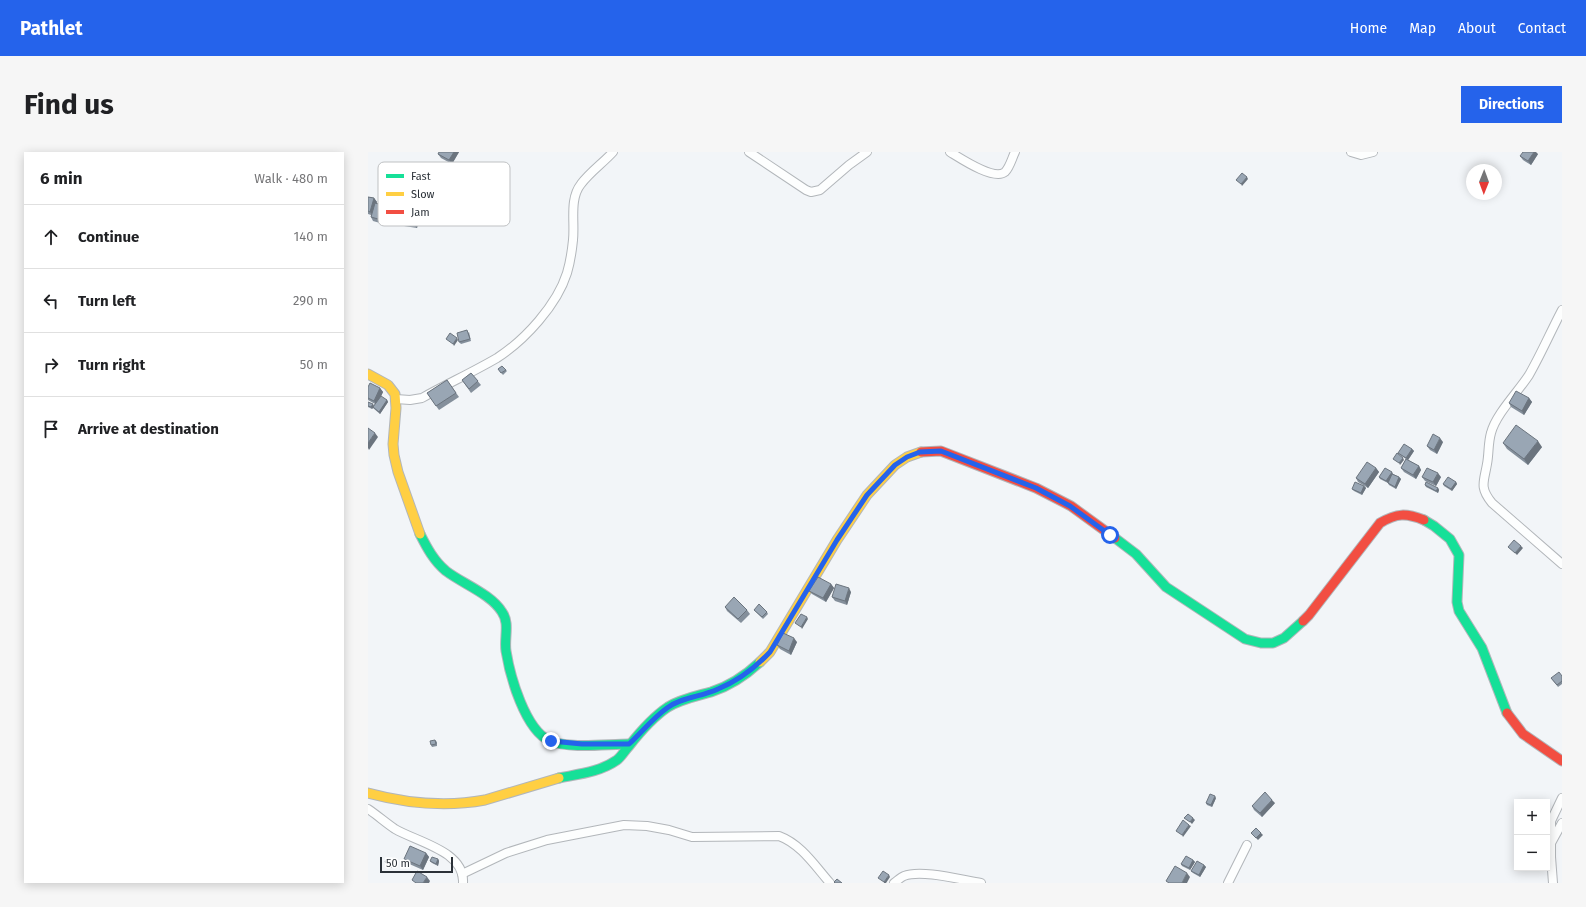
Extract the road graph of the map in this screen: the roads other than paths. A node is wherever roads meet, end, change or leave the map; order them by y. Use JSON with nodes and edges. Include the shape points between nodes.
{"nodes":[{"id":1,"x":613,"y":152,"type":"edge"},
{"id":2,"x":749,"y":152,"type":"edge"},
{"id":3,"x":867,"y":152,"type":"edge"},
{"id":4,"x":950,"y":152,"type":"edge"},
{"id":5,"x":1015,"y":152,"type":"edge"},
{"id":6,"x":1350,"y":152,"type":"edge"},
{"id":7,"x":1373,"y":152,"type":"edge"},
{"id":8,"x":1562,"y":310,"type":"edge"},
{"id":9,"x":368,"y":374,"type":"edge"},
{"id":10,"x":396,"y":399,"type":"junction"},
{"id":11,"x":1562,"y":564,"type":"edge"},
{"id":12,"x":629,"y":744,"type":"junction"},
{"id":13,"x":1562,"y":761,"type":"edge"},
{"id":14,"x":368,"y":793,"type":"edge"},
{"id":15,"x":1562,"y":798,"type":"edge"},
{"id":16,"x":368,"y":809,"type":"edge"},
{"id":17,"x":1562,"y":823,"type":"edge"},
{"id":18,"x":1551,"y":844,"type":"junction"},
{"id":19,"x":1247,"y":846,"type":"dead end"},
{"id":20,"x":462,"y":874,"type":"junction"},
{"id":21,"x":463,"y":883,"type":"edge"},
{"id":22,"x":830,"y":883,"type":"edge"},
{"id":23,"x":894,"y":883,"type":"edge"},
{"id":24,"x":981,"y":883,"type":"edge"},
{"id":25,"x":1228,"y":883,"type":"edge"},
{"id":26,"x":1553,"y":883,"type":"edge"}],
"edges":[{"from":1,"to":10,"type":"street","via":[[581,184],[576,194],[573,208],[573,240],[567,272],[557,295],[543,315],[498,357],[422,398]]},
{"from":2,"to":3,"type":"street","via":[[806,190],[816,192]]},
{"from":4,"to":5,"type":"street","via":[[981,169],[998,174],[1004,173]]},
{"from":6,"to":7,"type":"street","via":[[1361,155]]},
{"from":8,"to":11,"type":"street","via":[[1529,374],[1490,434],[1483,480],[1486,496],[1492,503]]},
{"from":9,"to":10,"type":"street","via":[[390,386]]},
{"from":10,"to":12,"type":"street","via":[[394,455],[427,549],[445,570],[502,611],[506,628],[508,665],[521,702],[535,730],[551,741]]},
{"from":12,"to":13,"type":"street","via":[[666,708],[681,700],[718,690],[759,664],[770,652],[867,495],[895,465],[907,457],[920,452],[941,451],[1036,488],[1070,506],[1136,554],[1166,587],[1245,639],[1261,643],[1273,643],[1284,638],[1309,615],[1380,523],[1398,515],[1426,521],[1439,528],[1457,548],[1459,611],[1482,648],[1507,714],[1523,734]]},
{"from":12,"to":14,"type":"street","via":[[618,759],[607,766],[464,804],[392,798]]},
{"from":15,"to":18,"type":"street","via":[[1551,822]]},
{"from":16,"to":20,"type":"street","via":[[395,829],[445,853],[456,862]]},
{"from":17,"to":18,"type":"street"},
{"from":18,"to":26,"type":"street"},
{"from":19,"to":25,"type":"street"},
{"from":20,"to":21,"type":"street"},
{"from":20,"to":22,"type":"street","via":[[506,853],[547,840],[624,825],[669,830],[692,837],[779,836],[801,850]]},
{"from":23,"to":24,"type":"street","via":[[904,876],[915,873]]}]}
